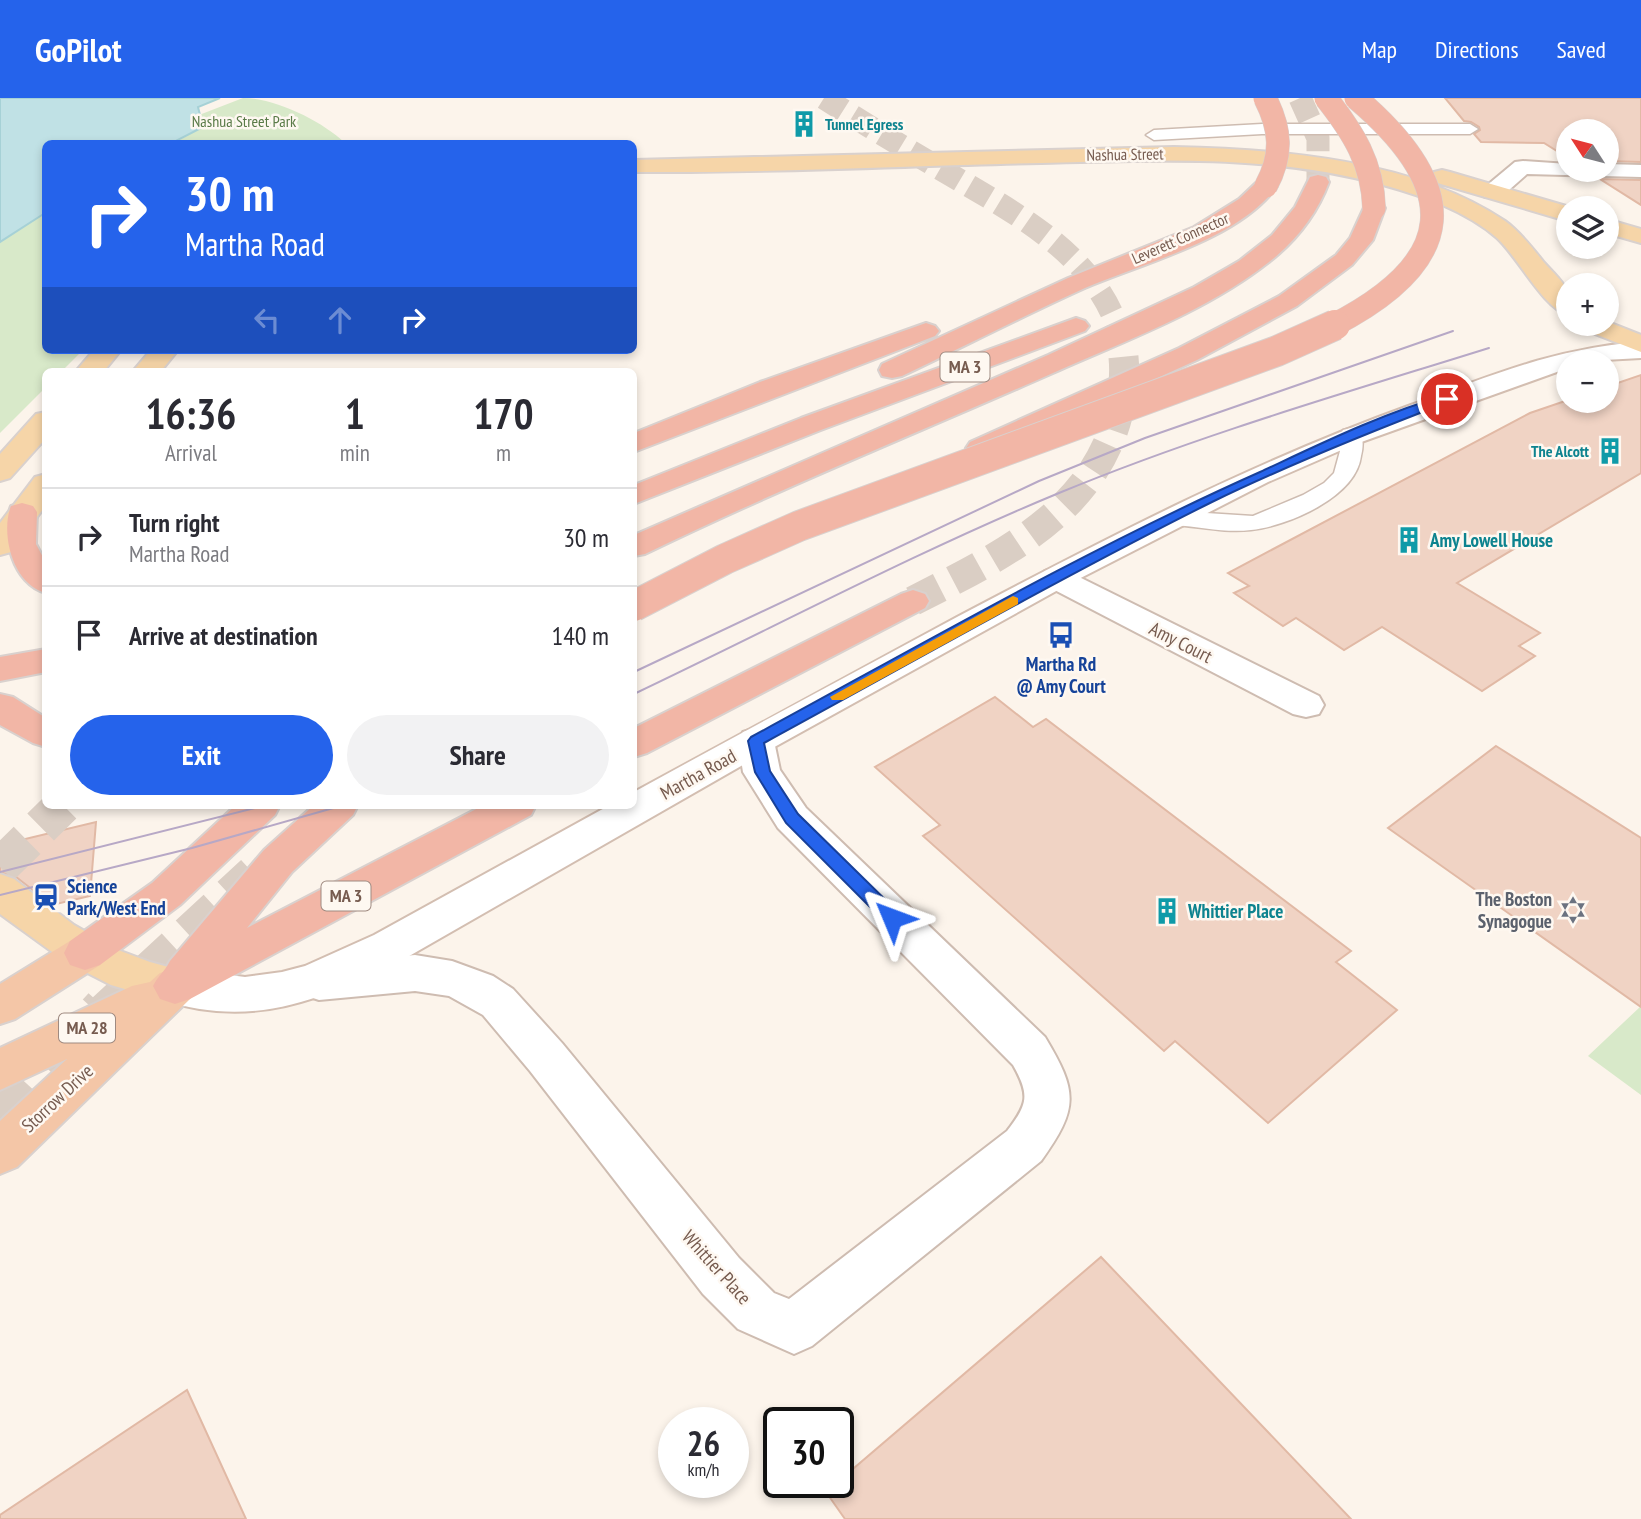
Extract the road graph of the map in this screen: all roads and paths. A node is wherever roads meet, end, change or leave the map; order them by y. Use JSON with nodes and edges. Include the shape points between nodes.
{"nodes":[{"id":1,"x":1265,"y":98,"type":"edge"},
{"id":2,"x":1326,"y":98,"type":"edge"},
{"id":3,"x":1356,"y":98,"type":"edge"},
{"id":4,"x":1470,"y":130,"type":"dead end"},
{"id":5,"x":1154,"y":135,"type":"junction"},
{"id":6,"x":637,"y":149,"type":"edge"},
{"id":7,"x":637,"y":166,"type":"edge"},
{"id":8,"x":1641,"y":171,"type":"edge"},
{"id":9,"x":1318,"y":182,"type":"tunnel mouth"},
{"id":10,"x":1493,"y":192,"type":"junction"},
{"id":11,"x":1556,"y":211,"type":"edge"},
{"id":12,"x":1290,"y":229,"type":"junction"},
{"id":13,"x":1619,"y":230,"type":"edge"},
{"id":14,"x":1641,"y":236,"type":"edge"},
{"id":15,"x":1078,"y":283,"type":"junction"},
{"id":16,"x":1556,"y":292,"type":"edge"},
{"id":17,"x":1619,"y":335,"type":"edge"},
{"id":18,"x":1641,"y":344,"type":"edge"},
{"id":19,"x":1641,"y":350,"type":"edge"},
{"id":20,"x":104,"y":354,"type":"edge"},
{"id":21,"x":161,"y":354,"type":"edge"},
{"id":22,"x":92,"y":368,"type":"edge"},
{"id":23,"x":149,"y":368,"type":"edge"},
{"id":24,"x":37,"y":429,"type":"edge"},
{"id":25,"x":637,"y":442,"type":"edge"},
{"id":26,"x":0,"y":463,"type":"edge"},
{"id":27,"x":0,"y":472,"type":"edge"},
{"id":28,"x":42,"y":488,"type":"edge"},
{"id":29,"x":637,"y":492,"type":"edge"},
{"id":30,"x":637,"y":492,"type":"edge"},
{"id":31,"x":22,"y":512,"type":"junction"},
{"id":32,"x":0,"y":545,"type":"edge"},
{"id":33,"x":637,"y":546,"type":"edge"},
{"id":34,"x":1056,"y":578,"type":"junction"},
{"id":35,"x":42,"y":579,"type":"edge"},
{"id":36,"x":913,"y":601,"type":"tunnel mouth"},
{"id":37,"x":637,"y":604,"type":"edge"},
{"id":38,"x":637,"y":609,"type":"edge"},
{"id":39,"x":42,"y":661,"type":"edge"},
{"id":40,"x":0,"y":669,"type":"edge"},
{"id":41,"x":1306,"y":705,"type":"dead end"},
{"id":42,"x":0,"y":706,"type":"edge"},
{"id":43,"x":42,"y":732,"type":"edge"},
{"id":44,"x":756,"y":741,"type":"junction"},
{"id":45,"x":637,"y":742,"type":"edge"},
{"id":46,"x":637,"y":808,"type":"edge"},
{"id":47,"x":257,"y":809,"type":"edge"},
{"id":48,"x":335,"y":809,"type":"edge"},
{"id":49,"x":509,"y":809,"type":"edge"},
{"id":50,"x":635,"y":809,"type":"edge"},
{"id":51,"x":0,"y":890,"type":"edge"},
{"id":52,"x":86,"y":953,"type":"junction"},
{"id":53,"x":306,"y":983,"type":"junction"},
{"id":54,"x":174,"y":986,"type":"junction"},
{"id":55,"x":0,"y":1006,"type":"edge"},
{"id":56,"x":0,"y":1070,"type":"edge"},
{"id":57,"x":0,"y":1152,"type":"edge"}],
"edges":[{"from":1,"to":15,"type":"highway","name":"Leverett Connector","bridge":true,"via":[[1281,143],[1266,186],[1214,226]]},
{"from":2,"to":38,"type":"highway","bridge":true,"via":[[1364,152],[1374,184],[1374,208],[1361,240],[1320,281],[1161,367],[757,548]]},
{"from":3,"to":37,"type":"highway","bridge":true,"via":[[1415,158],[1432,205],[1423,251],[1381,298],[1345,321],[1277,351],[799,526]]},
{"from":4,"to":5,"type":"lane","via":[[1262,129]]},
{"from":5,"to":6,"type":"main road","name":"Nashua Street"},
{"from":5,"to":10,"type":"main road","name":"Nashua Street","via":[[1213,136],[1311,149]]},
{"from":7,"to":16,"type":"main road","name":"Nashua Street","via":[[1166,153],[1275,159],[1391,182],[1474,212],[1518,245]]},
{"from":8,"to":10,"type":"main road","via":[[1523,167]]},
{"from":9,"to":12,"type":"highway","number":"MA 3"},
{"from":10,"to":11,"type":"main road","name":"Nashua Street"},
{"from":12,"to":29,"type":"highway","number":"MA 3","via":[[1255,254],[1191,284]]},
{"from":12,"to":33,"type":"highway","via":[[1248,265],[1180,302]]},
{"from":13,"to":14,"type":"main road"},
{"from":15,"to":25,"type":"highway","via":[[975,313]]},
{"from":15,"to":30,"type":"highway"},
{"from":17,"to":18,"type":"main road"},
{"from":19,"to":34,"type":"main road","name":"Martha Road","via":[[1597,352],[1556,361],[1351,435],[1258,476]]},
{"from":20,"to":22,"type":"main road"},
{"from":21,"to":23,"type":"main road"},
{"from":24,"to":26,"type":"main road"},
{"from":24,"to":27,"type":"main road"},
{"from":28,"to":31,"type":"main road"},
{"from":31,"to":32,"type":"main road"},
{"from":31,"to":35,"type":"highway","via":[[18,541],[27,564]]},
{"from":34,"to":41,"type":"main road","name":"Amy Court"},
{"from":34,"to":44,"type":"main road","name":"Martha Road"},
{"from":36,"to":45,"type":"highway"},
{"from":39,"to":40,"type":"highway"},
{"from":42,"to":43,"type":"highway"},
{"from":44,"to":46,"type":"main road","name":"Martha Road"},
{"from":44,"to":53,"type":"main road","name":"Whittier Place","via":[[762,772],[792,818],[1029,1051],[1051,1096],[1043,1122],[1024,1146],[794,1328],[756,1311],[722,1276],[498,1002],[452,979],[415,973]]},
{"from":47,"to":52,"type":"highway","via":[[166,894]]},
{"from":48,"to":54,"type":"highway","via":[[278,860]]},
{"from":49,"to":54,"type":"highway","number":"MA 3"},
{"from":50,"to":53,"type":"main road","name":"Martha Road","via":[[388,947]]},
{"from":51,"to":52,"type":"main road"},
{"from":52,"to":54,"type":"main road","via":[[151,982]]},
{"from":52,"to":55,"type":"highway"},
{"from":53,"to":54,"type":"main road","name":"Martha Road","via":[[244,995]]},
{"from":54,"to":56,"type":"highway","number":"MA 28"},
{"from":54,"to":57,"type":"highway","name":"Storrow Drive","number":"MA 3"}]}
